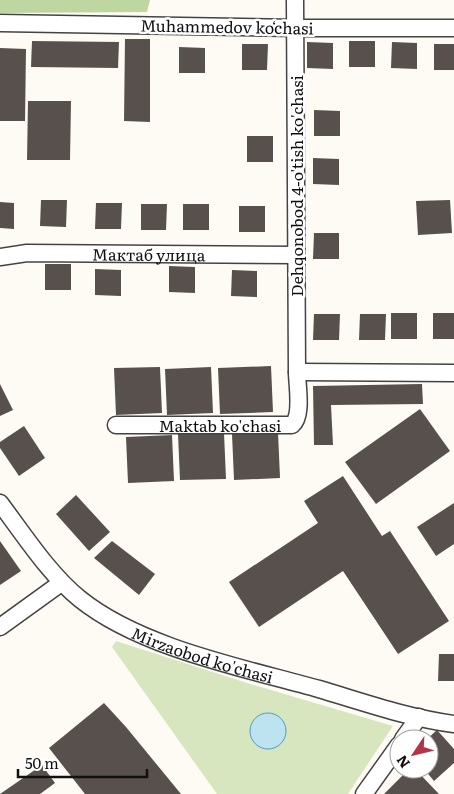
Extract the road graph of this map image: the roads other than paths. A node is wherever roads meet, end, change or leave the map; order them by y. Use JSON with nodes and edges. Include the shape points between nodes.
{"nodes":[{"id":1,"x":295,"y":0,"type":"edge"},
{"id":2,"x":0,"y":23,"type":"edge"},
{"id":3,"x":295,"y":28,"type":"junction"},
{"id":4,"x":454,"y":28,"type":"edge"},
{"id":5,"x":296,"y":254,"type":"junction"},
{"id":6,"x":0,"y":257,"type":"edge"},
{"id":7,"x":297,"y":372,"type":"junction"},
{"id":8,"x":454,"y":373,"type":"edge"},
{"id":9,"x":116,"y":425,"type":"dead end"},
{"id":10,"x":0,"y":504,"type":"edge"},
{"id":11,"x":62,"y":583,"type":"junction"},
{"id":12,"x":0,"y":627,"type":"edge"},
{"id":13,"x":418,"y":717,"type":"junction"},
{"id":14,"x":454,"y":724,"type":"edge"},
{"id":15,"x":410,"y":729,"type":"edge"},
{"id":16,"x":389,"y":759,"type":"edge"},
{"id":17,"x":364,"y":794,"type":"edge"}],
"edges":[{"from":1,"to":3,"type":"street","name":"Dehqonobod 4-o'tish ko'chasi"},
{"from":2,"to":3,"type":"street","name":"Muhammedov koʻchasi"},
{"from":3,"to":4,"type":"street","name":"Muhammedov koʻchasi"},
{"from":3,"to":5,"type":"street","name":"Dehqonobod 4-o'tish ko'chasi"},
{"from":5,"to":6,"type":"street","name":"Мактаб улица","via":[[27,253]]},
{"from":5,"to":7,"type":"street","name":"Dehqonobod 4-o'tish ko'chasi"},
{"from":7,"to":8,"type":"street"},
{"from":7,"to":9,"type":"street","name":"Maktab ko'chasi","via":[[298,412],[292,425]]},
{"from":10,"to":11,"type":"street","name":"Mirzaobod ko'chasi"},
{"from":11,"to":12,"type":"street"},
{"from":11,"to":13,"type":"street","name":"Mirzaobod ko'chasi","via":[[104,616],[167,645]]},
{"from":13,"to":14,"type":"street","name":"Mirzaobod ko'chasi"},
{"from":13,"to":15,"type":"street"},
{"from":16,"to":17,"type":"street"}]}
